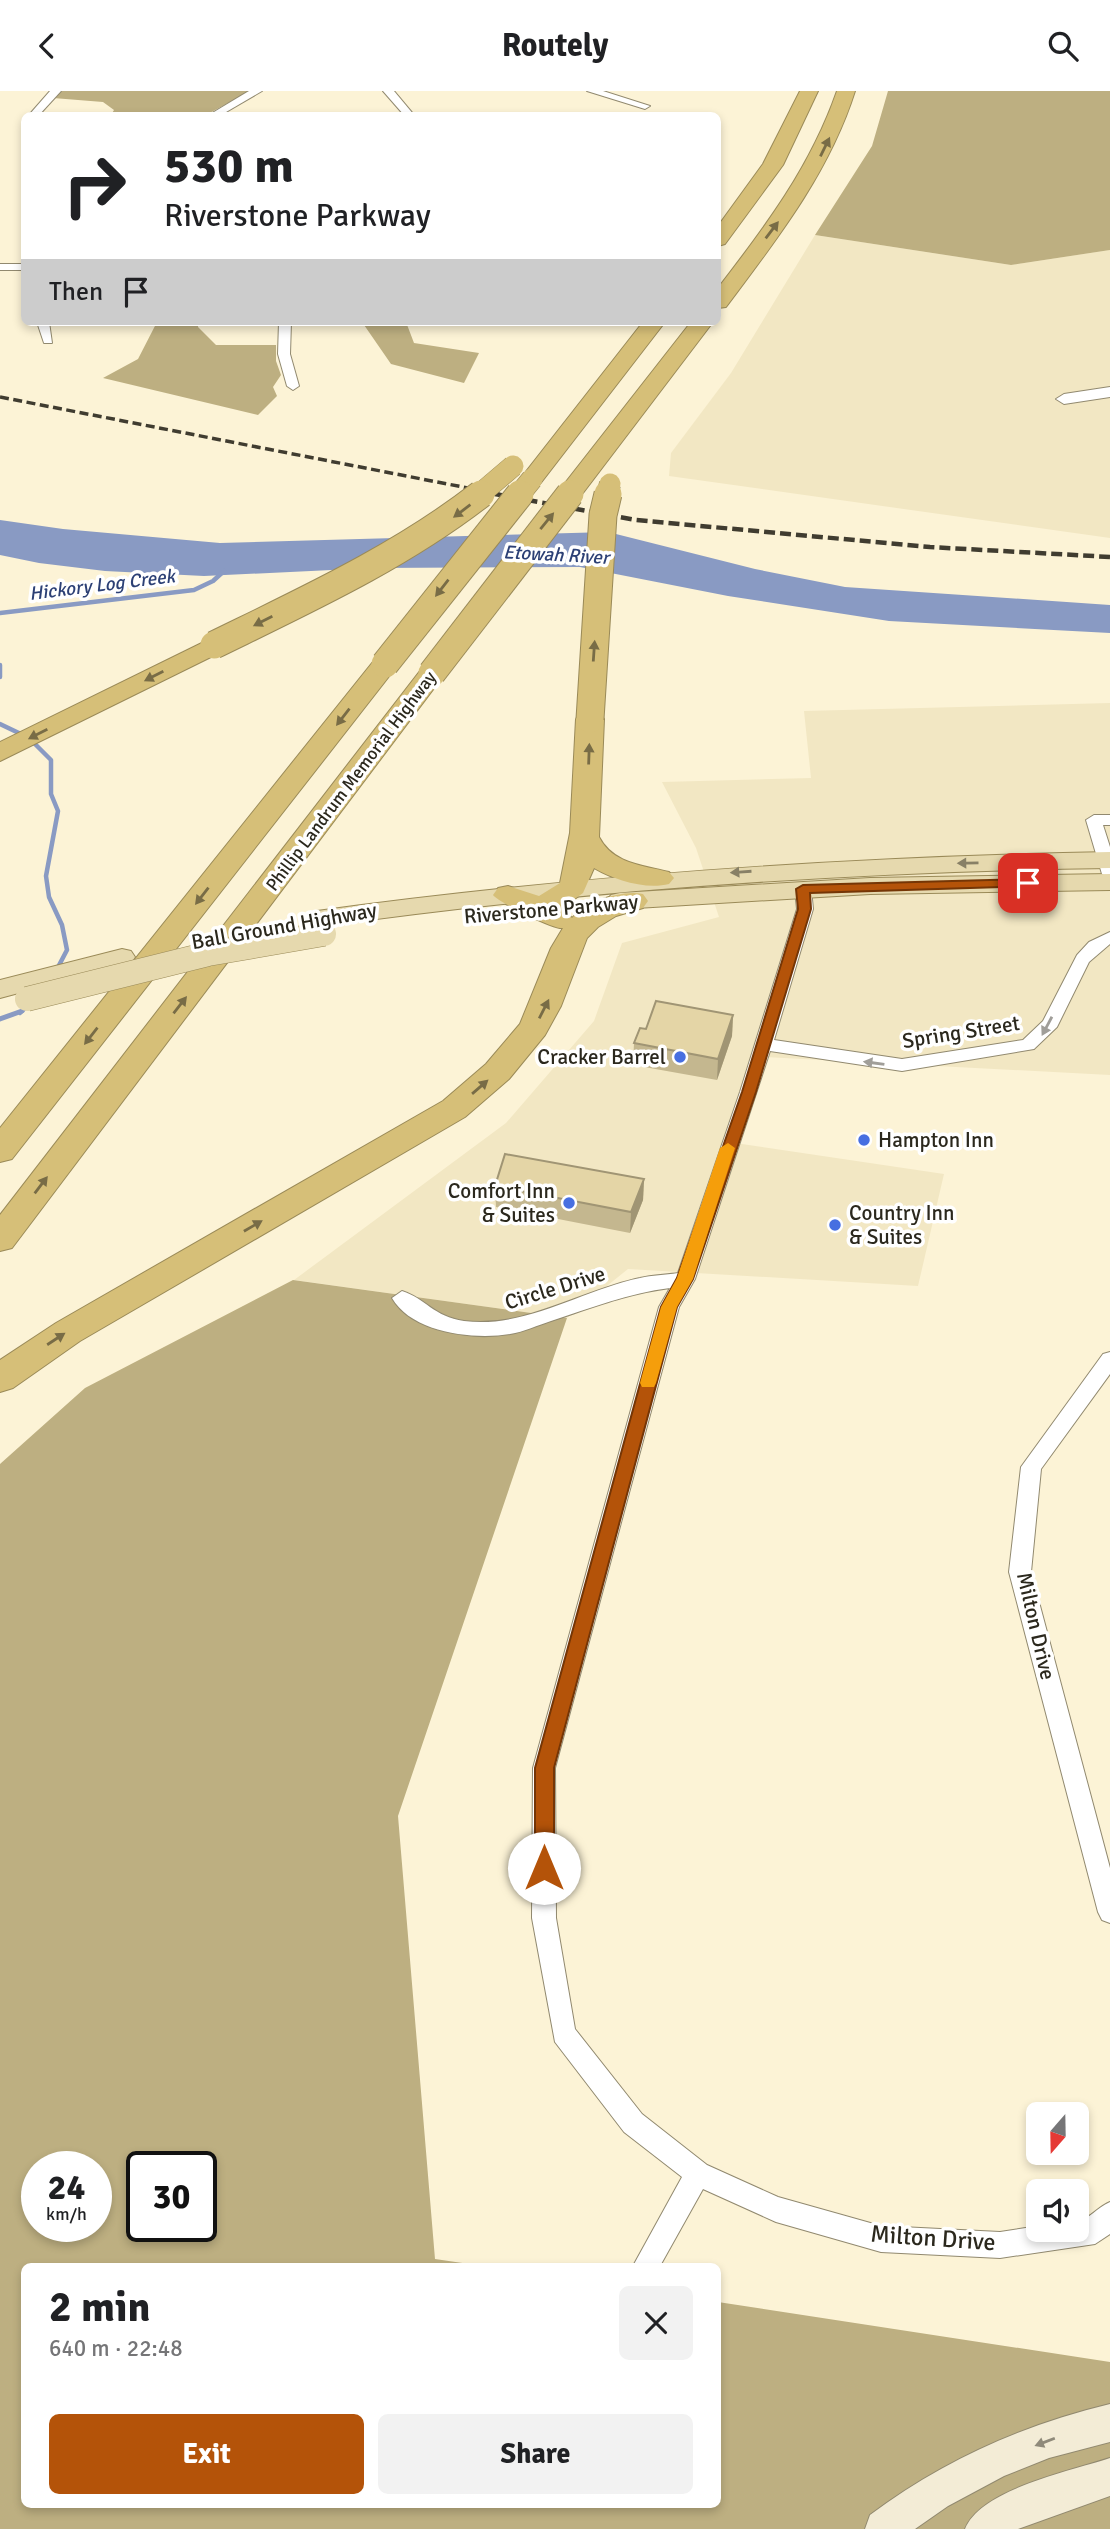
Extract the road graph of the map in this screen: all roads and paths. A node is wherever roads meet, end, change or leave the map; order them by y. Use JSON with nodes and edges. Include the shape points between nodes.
{"nodes":[{"id":1,"x":56,"y":91,"type":"edge"},
{"id":2,"x":257,"y":91,"type":"edge"},
{"id":3,"x":388,"y":91,"type":"edge"},
{"id":4,"x":592,"y":91,"type":"edge"},
{"id":5,"x":800,"y":91,"type":"edge"},
{"id":6,"x":809,"y":91,"type":"edge"},
{"id":7,"x":846,"y":91,"type":"edge"},
{"id":8,"x":645,"y":106,"type":"dead end"},
{"id":9,"x":36,"y":112,"type":"edge"},
{"id":10,"x":219,"y":112,"type":"edge"},
{"id":11,"x":406,"y":112,"type":"edge"},
{"id":12,"x":793,"y":129,"type":"junction"},
{"id":13,"x":721,"y":236,"type":"edge"},
{"id":14,"x":750,"y":260,"type":"junction"},
{"id":15,"x":0,"y":267,"type":"edge"},
{"id":16,"x":21,"y":268,"type":"edge"},
{"id":17,"x":721,"y":298,"type":"edge"},
{"id":18,"x":721,"y":304,"type":"edge"},
{"id":19,"x":44,"y":326,"type":"edge"},
{"id":20,"x":285,"y":326,"type":"edge"},
{"id":21,"x":651,"y":326,"type":"edge"},
{"id":22,"x":699,"y":326,"type":"edge"},
{"id":23,"x":706,"y":326,"type":"edge"},
{"id":24,"x":48,"y":340,"type":"dead end"},
{"id":25,"x":293,"y":386,"type":"dead end"},
{"id":26,"x":1110,"y":392,"type":"edge"},
{"id":27,"x":1064,"y":399,"type":"dead end"},
{"id":28,"x":522,"y":472,"type":"junction"},
{"id":29,"x":0,"y":753,"type":"edge"},
{"id":30,"x":1110,"y":820,"type":"edge"},
{"id":31,"x":584,"y":837,"type":"junction"},
{"id":32,"x":1109,"y":869,"type":"edge"},
{"id":33,"x":659,"y":878,"type":"junction"},
{"id":34,"x":573,"y":887,"type":"junction"},
{"id":35,"x":803,"y":889,"type":"junction"},
{"id":36,"x":508,"y":895,"type":"junction"},
{"id":37,"x":633,"y":901,"type":"junction"},
{"id":38,"x":541,"y":908,"type":"junction"},
{"id":39,"x":320,"y":927,"type":"junction"},
{"id":40,"x":1110,"y":937,"type":"edge"},
{"id":41,"x":568,"y":942,"type":"junction"},
{"id":42,"x":0,"y":989,"type":"edge"},
{"id":43,"x":0,"y":1007,"type":"edge"},
{"id":44,"x":764,"y":1044,"type":"junction"},
{"id":45,"x":0,"y":1151,"type":"edge"},
{"id":46,"x":0,"y":1239,"type":"edge"},
{"id":47,"x":685,"y":1279,"type":"junction"},
{"id":48,"x":402,"y":1298,"type":"dead end"},
{"id":49,"x":1110,"y":1359,"type":"edge"},
{"id":50,"x":0,"y":1378,"type":"edge"},
{"id":51,"x":1110,"y":1912,"type":"edge"},
{"id":52,"x":698,"y":2174,"type":"junction"},
{"id":53,"x":1110,"y":2215,"type":"edge"},
{"id":54,"x":648,"y":2263,"type":"edge"},
{"id":55,"x":1110,"y":2423,"type":"edge"},
{"id":56,"x":1110,"y":2477,"type":"edge"},
{"id":57,"x":884,"y":2529,"type":"edge"},
{"id":58,"x":984,"y":2529,"type":"edge"}],
"edges":[{"from":1,"to":9,"type":"street"},
{"from":2,"to":10,"type":"street"},
{"from":3,"to":11,"type":"street"},
{"from":4,"to":8,"type":"street"},
{"from":5,"to":12,"type":"highway"},
{"from":6,"to":12,"type":"highway"},
{"from":14,"to":7,"type":"highway","one_way":true,"via":[[810,175],[834,128]]},
{"from":12,"to":13,"type":"highway","via":[[761,183]]},
{"from":14,"to":17,"type":"highway"},
{"from":14,"to":18,"type":"highway"},
{"from":15,"to":16,"type":"street"},
{"from":19,"to":24,"type":"street"},
{"from":20,"to":25,"type":"street","via":[[284,354]]},
{"from":21,"to":28,"type":"highway"},
{"from":46,"to":22,"type":"highway","name":"Phillip Landrum Memorial Highway","one_way":true,"bridge":true},
{"from":31,"to":23,"type":"highway","one_way":true,"bridge":true,"via":[[603,523],[610,484],[637,430]]},
{"from":26,"to":27,"type":"street"},
{"from":28,"to":29,"type":"highway","one_way":true,"bridge":true,"via":[[420,540]]},
{"from":28,"to":45,"type":"highway","one_way":true,"bridge":true,"via":[[385,664]]},
{"from":30,"to":32,"type":"street","via":[[1094,820]]},
{"from":31,"to":33,"type":"highway","via":[[594,854],[609,866]]},
{"from":31,"to":34,"type":"highway"},
{"from":32,"to":33,"type":"main road","name":"Riverstone Parkway","one_way":true,"via":[[886,865]]},
{"from":32,"to":35,"type":"main road","name":"Riverstone Parkway"},
{"from":33,"to":34,"type":"main road","name":"Riverstone Parkway"},
{"from":34,"to":36,"type":"main road","name":"Ball Ground Highway"},
{"from":34,"to":38,"type":"highway"},
{"from":35,"to":37,"type":"main road","name":"Riverstone Parkway"},
{"from":35,"to":44,"type":"street","name":"Milton Drive","via":[[805,909]]},
{"from":36,"to":38,"type":"highway"},
{"from":36,"to":39,"type":"main road","name":"Ball Ground Highway"},
{"from":37,"to":38,"type":"main road","name":"Riverstone Parkway"},
{"from":37,"to":41,"type":"highway","via":[[589,916]]},
{"from":38,"to":39,"type":"main road","name":"Riverstone Parkway"},
{"from":38,"to":41,"type":"highway","via":[[559,920]]},
{"from":39,"to":42,"type":"main road","name":"Ball Ground Highway","via":[[204,939]]},
{"from":39,"to":43,"type":"main road","name":"Riverstone Parkway","bridge":true},
{"from":40,"to":44,"type":"street","name":"Spring Street","one_way":true,"via":[[1093,947],[1078,965],[1044,1033],[1028,1045],[902,1065]]},
{"from":50,"to":41,"type":"highway","one_way":true,"via":[[68,1332],[454,1108],[496,1074],[530,1034],[556,983]]},
{"from":44,"to":47,"type":"street","name":"Milton Drive"},
{"from":47,"to":48,"type":"street","name":"Circle Drive","via":[[640,1285],[510,1327],[464,1328],[428,1318]]},
{"from":47,"to":52,"type":"street","name":"Milton Drive","via":[[669,1307],[544,1768],[544,1918],[564,2034],[633,2123]]},
{"from":49,"to":51,"type":"street","name":"Milton Drive","via":[[1031,1467],[1020,1572]]},
{"from":52,"to":53,"type":"street","name":"Milton Drive","via":[[776,2210],[881,2238],[1000,2245],[1095,2231]]},
{"from":52,"to":54,"type":"street"},
{"from":55,"to":57,"type":"main road","one_way":true,"via":[[1078,2429],[978,2467]]},
{"from":56,"to":58,"type":"main road","via":[[1015,2509]]}]}
